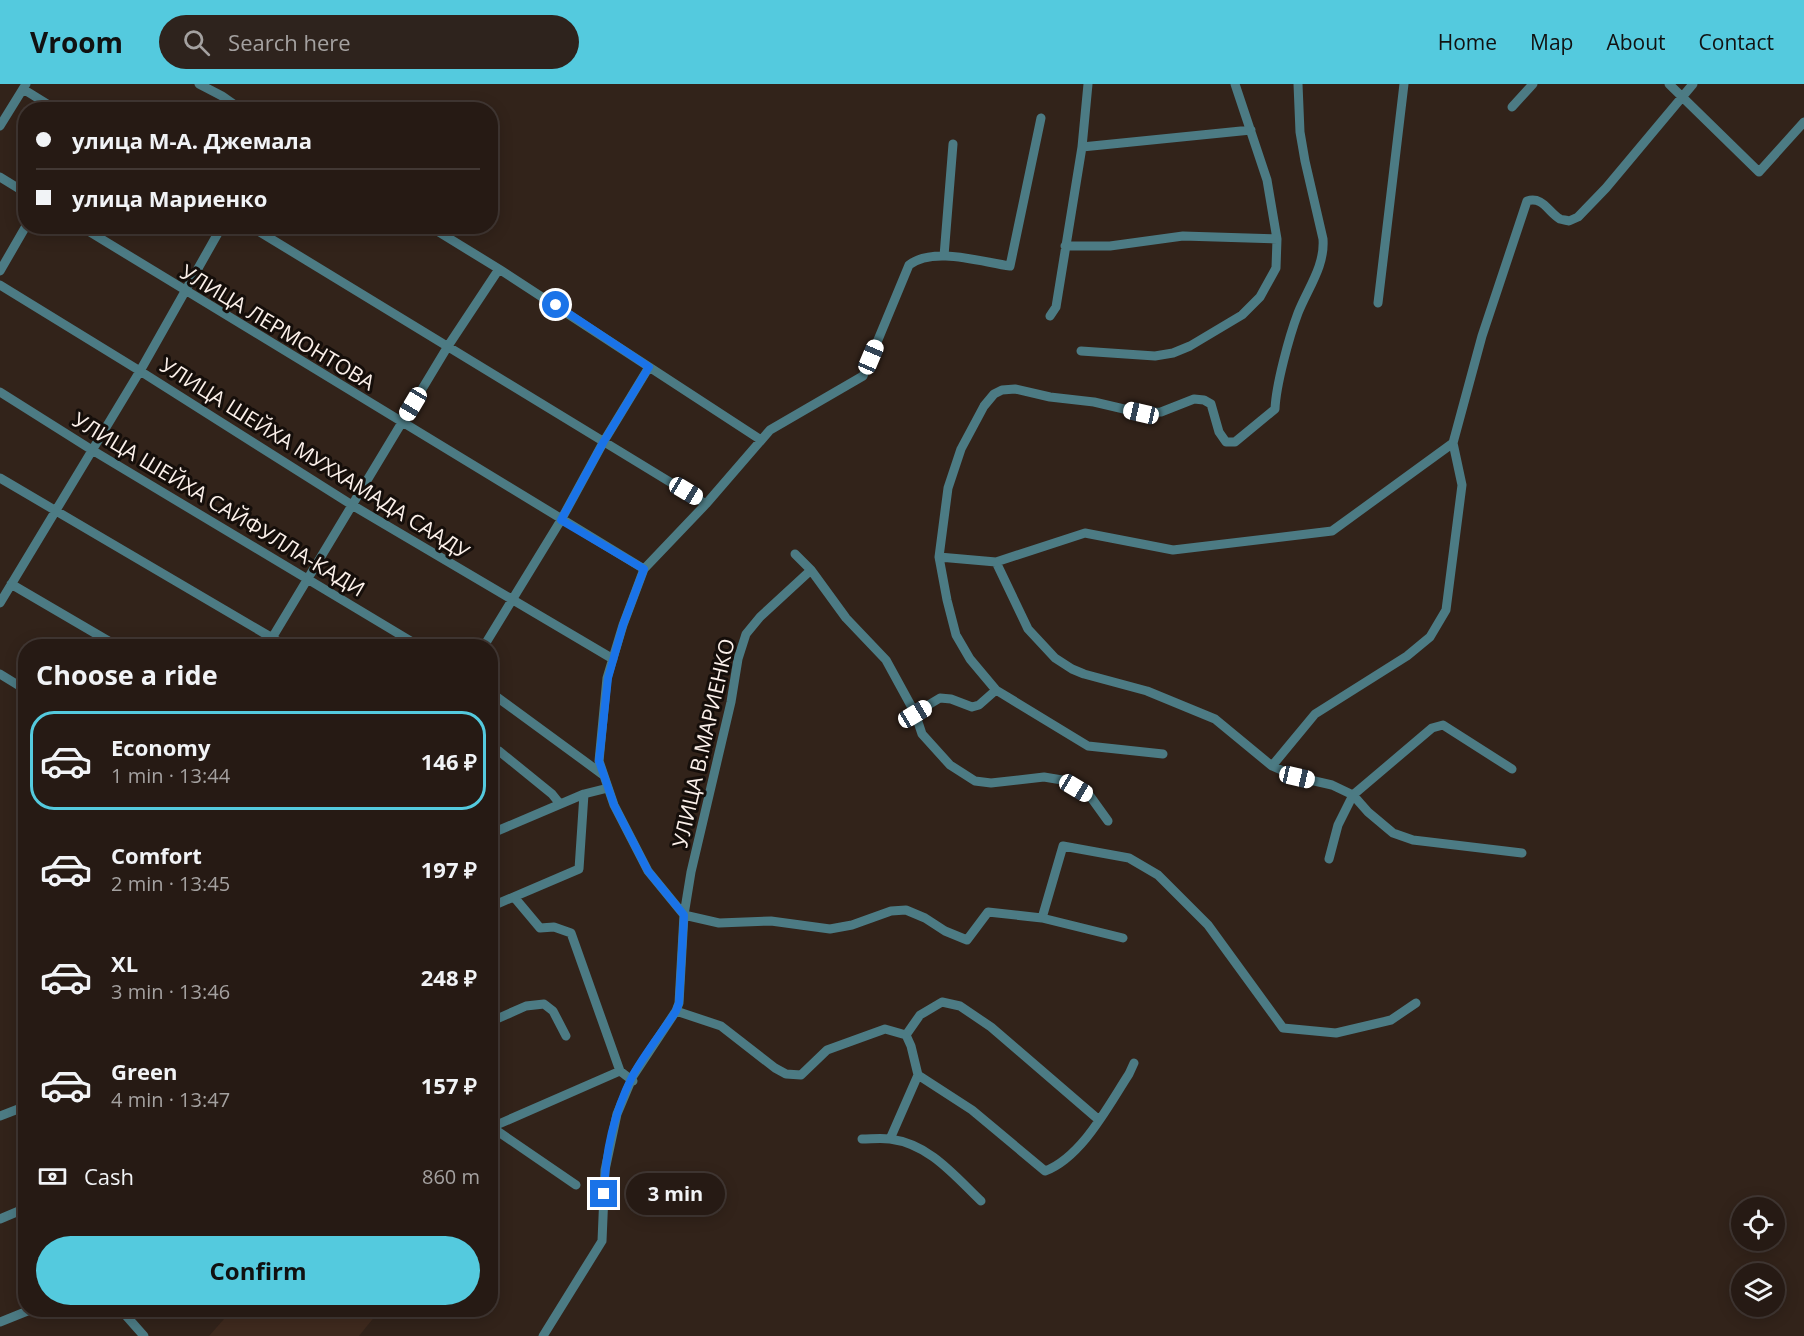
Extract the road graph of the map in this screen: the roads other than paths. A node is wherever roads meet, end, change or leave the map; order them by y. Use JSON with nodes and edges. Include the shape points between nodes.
{"nodes":[{"id":1,"x":199,"y":84,"type":"edge"},
{"id":2,"x":221,"y":84,"type":"edge"},
{"id":3,"x":1088,"y":84,"type":"edge"},
{"id":4,"x":1235,"y":84,"type":"edge"},
{"id":5,"x":1298,"y":84,"type":"edge"},
{"id":6,"x":1404,"y":84,"type":"edge"},
{"id":7,"x":1533,"y":84,"type":"edge"},
{"id":8,"x":1669,"y":84,"type":"edge"},
{"id":9,"x":1693,"y":84,"type":"edge"},
{"id":10,"x":25,"y":86,"type":"edge"},
{"id":11,"x":222,"y":96,"type":"junction"},
{"id":12,"x":1682,"y":96,"type":"junction"},
{"id":13,"x":46,"y":102,"type":"edge"},
{"id":14,"x":231,"y":102,"type":"edge"},
{"id":15,"x":1512,"y":107,"type":"dead end"},
{"id":16,"x":1041,"y":118,"type":"dead end"},
{"id":17,"x":1804,"y":122,"type":"edge"},
{"id":18,"x":0,"y":126,"type":"edge"},
{"id":19,"x":1251,"y":130,"type":"junction"},
{"id":20,"x":953,"y":144,"type":"dead end"},
{"id":21,"x":1082,"y":147,"type":"junction"},
{"id":22,"x":0,"y":177,"type":"edge"},
{"id":23,"x":18,"y":188,"type":"edge"},
{"id":24,"x":21,"y":234,"type":"edge"},
{"id":25,"x":93,"y":234,"type":"edge"},
{"id":26,"x":217,"y":234,"type":"edge"},
{"id":27,"x":263,"y":234,"type":"edge"},
{"id":28,"x":442,"y":234,"type":"edge"},
{"id":29,"x":1277,"y":239,"type":"junction"},
{"id":30,"x":1065,"y":246,"type":"junction"},
{"id":31,"x":944,"y":256,"type":"junction"},
{"id":32,"x":500,"y":269,"type":"junction"},
{"id":33,"x":0,"y":271,"type":"edge"},
{"id":34,"x":0,"y":285,"type":"edge"},
{"id":35,"x":185,"y":291,"type":"junction"},
{"id":36,"x":1378,"y":303,"type":"dead end"},
{"id":37,"x":1050,"y":316,"type":"dead end"},
{"id":38,"x":448,"y":346,"type":"junction"},
{"id":39,"x":1081,"y":351,"type":"dead end"},
{"id":40,"x":649,"y":367,"type":"junction"},
{"id":41,"x":140,"y":370,"type":"junction"},
{"id":42,"x":0,"y":392,"type":"edge"},
{"id":43,"x":402,"y":423,"type":"junction"},
{"id":44,"x":762,"y":440,"type":"junction"},
{"id":45,"x":604,"y":441,"type":"junction"},
{"id":46,"x":1453,"y":443,"type":"junction"},
{"id":47,"x":92,"y":450,"type":"junction"},
{"id":48,"x":0,"y":478,"type":"edge"},
{"id":49,"x":706,"y":504,"type":"junction"},
{"id":50,"x":352,"y":505,"type":"junction"},
{"id":51,"x":56,"y":512,"type":"junction"},
{"id":52,"x":561,"y":520,"type":"junction"},
{"id":53,"x":795,"y":554,"type":"dead end"},
{"id":54,"x":939,"y":557,"type":"junction"},
{"id":55,"x":996,"y":562,"type":"junction"},
{"id":56,"x":644,"y":569,"type":"junction"},
{"id":57,"x":811,"y":570,"type":"junction"},
{"id":58,"x":308,"y":579,"type":"junction"},
{"id":59,"x":11,"y":584,"type":"junction"},
{"id":60,"x":512,"y":600,"type":"junction"},
{"id":61,"x":0,"y":603,"type":"edge"},
{"id":62,"x":272,"y":638,"type":"joint"},
{"id":63,"x":105,"y":639,"type":"edge"},
{"id":64,"x":407,"y":639,"type":"edge"},
{"id":65,"x":488,"y":639,"type":"edge"},
{"id":66,"x":613,"y":659,"type":"junction"},
{"id":67,"x":0,"y":674,"type":"edge"},
{"id":68,"x":18,"y":685,"type":"edge"},
{"id":69,"x":996,"y":690,"type":"junction"},
{"id":70,"x":498,"y":698,"type":"edge"},
{"id":71,"x":915,"y":714,"type":"junction"},
{"id":72,"x":498,"y":751,"type":"edge"},
{"id":73,"x":1163,"y":754,"type":"dead end"},
{"id":74,"x":1272,"y":766,"type":"junction"},
{"id":75,"x":1512,"y":769,"type":"dead end"},
{"id":76,"x":604,"y":775,"type":"junction"},
{"id":77,"x":608,"y":788,"type":"junction"},
{"id":78,"x":584,"y":794,"type":"junction"},
{"id":79,"x":1353,"y":795,"type":"junction"},
{"id":80,"x":560,"y":804,"type":"junction"},
{"id":81,"x":1108,"y":821,"type":"dead end"},
{"id":82,"x":498,"y":831,"type":"edge"},
{"id":83,"x":1522,"y":853,"type":"dead end"},
{"id":84,"x":1329,"y":859,"type":"dead end"},
{"id":85,"x":514,"y":897,"type":"junction"},
{"id":86,"x":498,"y":904,"type":"edge"},
{"id":87,"x":684,"y":915,"type":"junction"},
{"id":88,"x":1042,"y":918,"type":"junction"},
{"id":89,"x":1124,"y":938,"type":"dead end"},
{"id":90,"x":1416,"y":1003,"type":"dead end"},
{"id":91,"x":676,"y":1011,"type":"junction"},
{"id":92,"x":498,"y":1018,"type":"edge"},
{"id":93,"x":906,"y":1035,"type":"junction"},
{"id":94,"x":566,"y":1036,"type":"dead end"},
{"id":95,"x":1134,"y":1063,"type":"dead end"},
{"id":96,"x":620,"y":1071,"type":"junction"},
{"id":97,"x":918,"y":1075,"type":"junction"},
{"id":98,"x":632,"y":1080,"type":"junction"},
{"id":99,"x":18,"y":1109,"type":"edge"},
{"id":100,"x":0,"y":1116,"type":"edge"},
{"id":101,"x":1099,"y":1120,"type":"junction"},
{"id":102,"x":498,"y":1124,"type":"edge"},
{"id":103,"x":498,"y":1132,"type":"edge"},
{"id":104,"x":862,"y":1139,"type":"dead end"},
{"id":105,"x":890,"y":1139,"type":"junction"},
{"id":106,"x":576,"y":1185,"type":"dead end"},
{"id":107,"x":981,"y":1200,"type":"dead end"},
{"id":108,"x":18,"y":1211,"type":"edge"},
{"id":109,"x":0,"y":1219,"type":"edge"},
{"id":110,"x":18,"y":1315,"type":"edge"},
{"id":111,"x":127,"y":1317,"type":"edge"},
{"id":112,"x":0,"y":1322,"type":"edge"},
{"id":113,"x":144,"y":1336,"type":"edge"},
{"id":114,"x":543,"y":1336,"type":"edge"}],
"edges":[{"from":1,"to":11,"type":"street"},
{"from":2,"to":11,"type":"street"},
{"from":3,"to":21,"type":"street"},
{"from":4,"to":19,"type":"street"},
{"from":5,"to":54,"type":"street","via":[[1300,132],[1324,251],[1297,315],[1275,409],[1235,442],[1226,442],[1211,404],[1204,400],[1185,401],[1161,412],[1141,413],[1094,402],[1002,390],[984,406],[952,470]]},
{"from":6,"to":36,"type":"street"},
{"from":7,"to":15,"type":"street"},
{"from":8,"to":12,"type":"street"},
{"from":9,"to":12,"type":"street"},
{"from":10,"to":13,"type":"street"},
{"from":10,"to":18,"type":"street"},
{"from":11,"to":14,"type":"street"},
{"from":12,"to":17,"type":"street","via":[[1759,172]]},
{"from":12,"to":46,"type":"street","via":[[1578,217],[1569,221],[1539,200],[1527,201],[1482,336]]},
{"from":16,"to":31,"type":"street","via":[[1010,266]]},
{"from":19,"to":21,"type":"street"},
{"from":19,"to":29,"type":"street","via":[[1267,180]]},
{"from":20,"to":31,"type":"street"},
{"from":21,"to":30,"type":"street"},
{"from":22,"to":23,"type":"street"},
{"from":24,"to":33,"type":"street"},
{"from":25,"to":35,"type":"street","name":"УЛИЦА ЛЕРМОНТОВА"},
{"from":26,"to":35,"type":"street"},
{"from":27,"to":38,"type":"street"},
{"from":28,"to":32,"type":"street"},
{"from":29,"to":30,"type":"street","via":[[1183,236],[1110,246]]},
{"from":29,"to":39,"type":"street","via":[[1276,268],[1260,297],[1242,315],[1190,346],[1155,356]]},
{"from":30,"to":37,"type":"street","via":[[1056,307]]},
{"from":31,"to":44,"type":"street","via":[[918,258],[909,265],[863,376],[770,430]]},
{"from":32,"to":38,"type":"street"},
{"from":32,"to":40,"type":"street"},
{"from":34,"to":41,"type":"street","name":"УЛИЦА ШЕЙХА МУХХАМАДА СААДУ"},
{"from":35,"to":41,"type":"street"},
{"from":35,"to":43,"type":"street","name":"УЛИЦА ЛЕРМОНТОВА"},
{"from":38,"to":43,"type":"street"},
{"from":38,"to":45,"type":"street"},
{"from":40,"to":44,"type":"street"},
{"from":40,"to":45,"type":"street"},
{"from":41,"to":47,"type":"street"},
{"from":41,"to":50,"type":"street","name":"УЛИЦА ШЕЙХА МУХХАМАДА СААДУ"},
{"from":42,"to":47,"type":"street","name":"УЛИЦА ШЕЙХА САЙФУЛЛА-КАДИ"},
{"from":43,"to":50,"type":"street"},
{"from":43,"to":52,"type":"street","name":"УЛИЦА ЛЕРМОНТОВА"},
{"from":44,"to":49,"type":"street"},
{"from":45,"to":49,"type":"street"},
{"from":45,"to":52,"type":"street"},
{"from":46,"to":55,"type":"street","via":[[1332,531],[1173,550],[1085,533]]},
{"from":46,"to":74,"type":"street","via":[[1462,485],[1446,610],[1430,637],[1407,656],[1315,714]]},
{"from":47,"to":51,"type":"street"},
{"from":47,"to":58,"type":"street","name":"УЛИЦА ШЕЙХА САЙФУЛЛА-КАДИ"},
{"from":48,"to":51,"type":"street"},
{"from":49,"to":56,"type":"street"},
{"from":50,"to":58,"type":"street"},
{"from":50,"to":60,"type":"street","name":"УЛИЦА ШЕЙХА МУХХАМАДА СААДУ"},
{"from":51,"to":59,"type":"street"},
{"from":51,"to":62,"type":"street"},
{"from":52,"to":56,"type":"street","name":"УЛИЦА ЛЕРМОНТОВА"},
{"from":52,"to":60,"type":"street"},
{"from":53,"to":57,"type":"street"},
{"from":54,"to":55,"type":"street"},
{"from":54,"to":69,"type":"street","via":[[956,635]]},
{"from":55,"to":74,"type":"street","via":[[1028,629],[1054,658],[1084,675],[1147,691],[1215,719]]},
{"from":56,"to":66,"type":"street"},
{"from":57,"to":71,"type":"street","via":[[846,618],[886,660]]},
{"from":57,"to":87,"type":"street","name":"УЛИЦА В.МАРИЕНКО","via":[[746,634]]},
{"from":58,"to":62,"type":"street"},
{"from":58,"to":64,"type":"street","name":"УЛИЦА ШЕЙХА САЙФУЛЛА-КАДИ"},
{"from":59,"to":61,"type":"street"},
{"from":59,"to":63,"type":"street"},
{"from":60,"to":65,"type":"street"},
{"from":60,"to":66,"type":"street","name":"УЛИЦА ШЕЙХА МУХХАМАДА СААДУ"},
{"from":66,"to":76,"type":"street","via":[[599,761]]},
{"from":67,"to":68,"type":"street"},
{"from":69,"to":71,"type":"street","via":[[980,705],[972,707],[940,698]]},
{"from":69,"to":73,"type":"street","via":[[1088,746]]},
{"from":70,"to":76,"type":"street"},
{"from":71,"to":81,"type":"street","via":[[921,734],[964,776],[992,783],[1044,777],[1062,780],[1090,796]]},
{"from":72,"to":80,"type":"street"},
{"from":74,"to":79,"type":"street"},
{"from":75,"to":79,"type":"street","via":[[1443,725],[1432,728]]},
{"from":76,"to":77,"type":"street"},
{"from":77,"to":78,"type":"street"},
{"from":77,"to":87,"type":"street","via":[[648,871]]},
{"from":78,"to":80,"type":"street"},
{"from":78,"to":85,"type":"street","via":[[579,869]]},
{"from":79,"to":83,"type":"street","via":[[1393,833],[1413,840]]},
{"from":79,"to":84,"type":"street","via":[[1338,825]]},
{"from":80,"to":82,"type":"street"},
{"from":85,"to":86,"type":"street"},
{"from":85,"to":96,"type":"street","via":[[540,928],[554,927],[571,933]]},
{"from":87,"to":88,"type":"street","via":[[719,923],[771,921],[830,929],[906,910],[967,940],[988,912]]},
{"from":87,"to":91,"type":"street","name":"УЛИЦА В.МАРИЕНКО"},
{"from":88,"to":89,"type":"street"},
{"from":88,"to":90,"type":"street","via":[[1063,846],[1129,858],[1158,875],[1208,925],[1283,1028],[1336,1033],[1391,1020]]},
{"from":91,"to":93,"type":"street","via":[[721,1026],[786,1074],[801,1075],[827,1050],[885,1029]]},
{"from":91,"to":98,"type":"street"},
{"from":92,"to":94,"type":"street","via":[[526,1006],[544,1004],[553,1011]]},
{"from":93,"to":97,"type":"street"},
{"from":93,"to":101,"type":"street","via":[[920,1015],[942,1002],[960,1006],[991,1027]]},
{"from":95,"to":101,"type":"street"},
{"from":96,"to":98,"type":"street"},
{"from":96,"to":102,"type":"street"},
{"from":97,"to":101,"type":"street","via":[[972,1110],[1045,1171],[1088,1138]]},
{"from":97,"to":105,"type":"street"},
{"from":98,"to":114,"type":"street","via":[[616,1114],[605,1170],[602,1241]]},
{"from":99,"to":100,"type":"street"},
{"from":103,"to":106,"type":"street"},
{"from":104,"to":105,"type":"street"},
{"from":105,"to":107,"type":"street","via":[[923,1148]]},
{"from":108,"to":109,"type":"street"},
{"from":110,"to":112,"type":"street"},
{"from":111,"to":113,"type":"street"}]}
